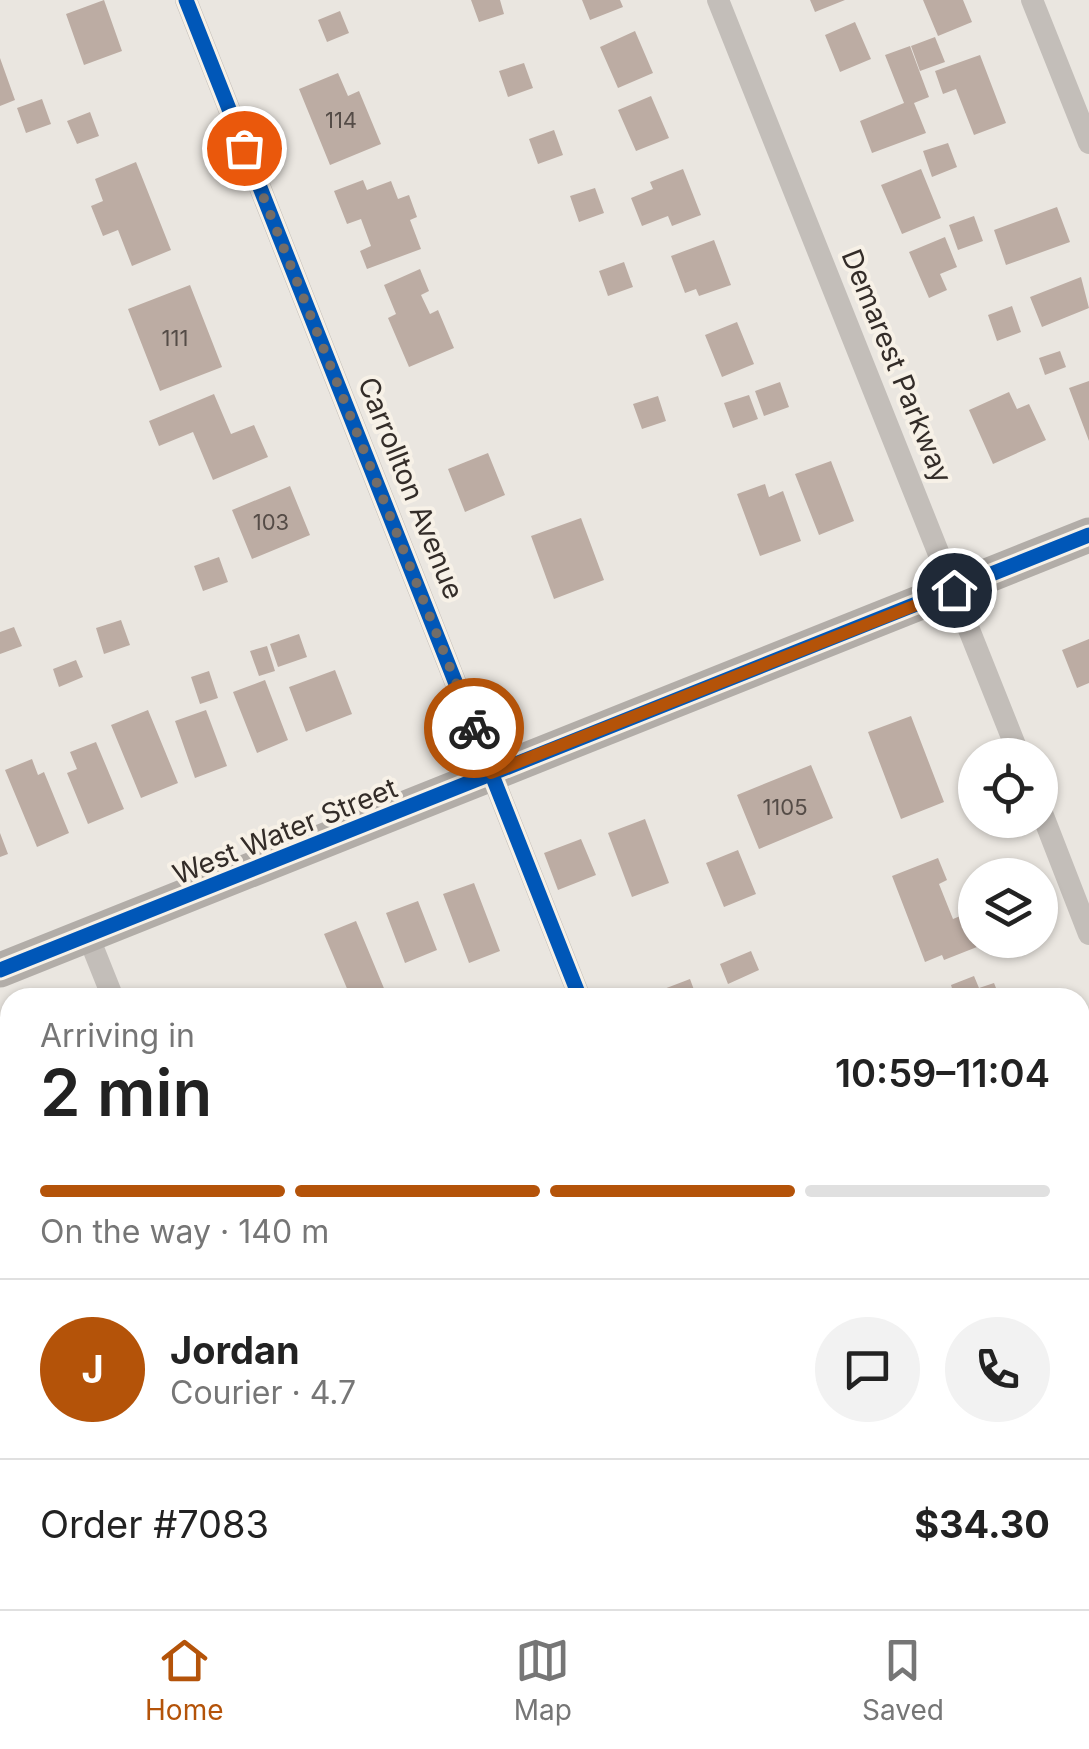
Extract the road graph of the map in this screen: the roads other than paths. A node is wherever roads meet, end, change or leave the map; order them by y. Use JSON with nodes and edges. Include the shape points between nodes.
{"nodes":[{"id":1,"x":186,"y":0,"type":"edge"},
{"id":2,"x":718,"y":0,"type":"edge"},
{"id":3,"x":1032,"y":0,"type":"edge"},
{"id":4,"x":1089,"y":142,"type":"edge"},
{"id":5,"x":1089,"y":535,"type":"edge"},
{"id":6,"x":954,"y":590,"type":"junction"},
{"id":7,"x":1012,"y":738,"type":"edge"},
{"id":8,"x":491,"y":773,"type":"junction"},
{"id":9,"x":1052,"y":838,"type":"edge"},
{"id":10,"x":1089,"y":934,"type":"edge"},
{"id":11,"x":89,"y":938,"type":"junction"},
{"id":12,"x":0,"y":970,"type":"edge"},
{"id":13,"x":109,"y":988,"type":"edge"},
{"id":14,"x":576,"y":988,"type":"edge"}],
"edges":[{"from":1,"to":8,"type":"street","name":"Carrollton Avenue"},
{"from":2,"to":6,"type":"street","name":"Demarest Parkway"},
{"from":3,"to":4,"type":"street"},
{"from":5,"to":6,"type":"main road","name":"West Water Street"},
{"from":6,"to":7,"type":"street","name":"Demarest Parkway"},
{"from":6,"to":8,"type":"main road","name":"West Water Street"},
{"from":8,"to":11,"type":"main road","name":"West Water Street"},
{"from":8,"to":14,"type":"street","name":"Carrollton Avenue"},
{"from":9,"to":10,"type":"street"},
{"from":11,"to":12,"type":"main road","name":"West Water Street"},
{"from":11,"to":13,"type":"street"}]}
